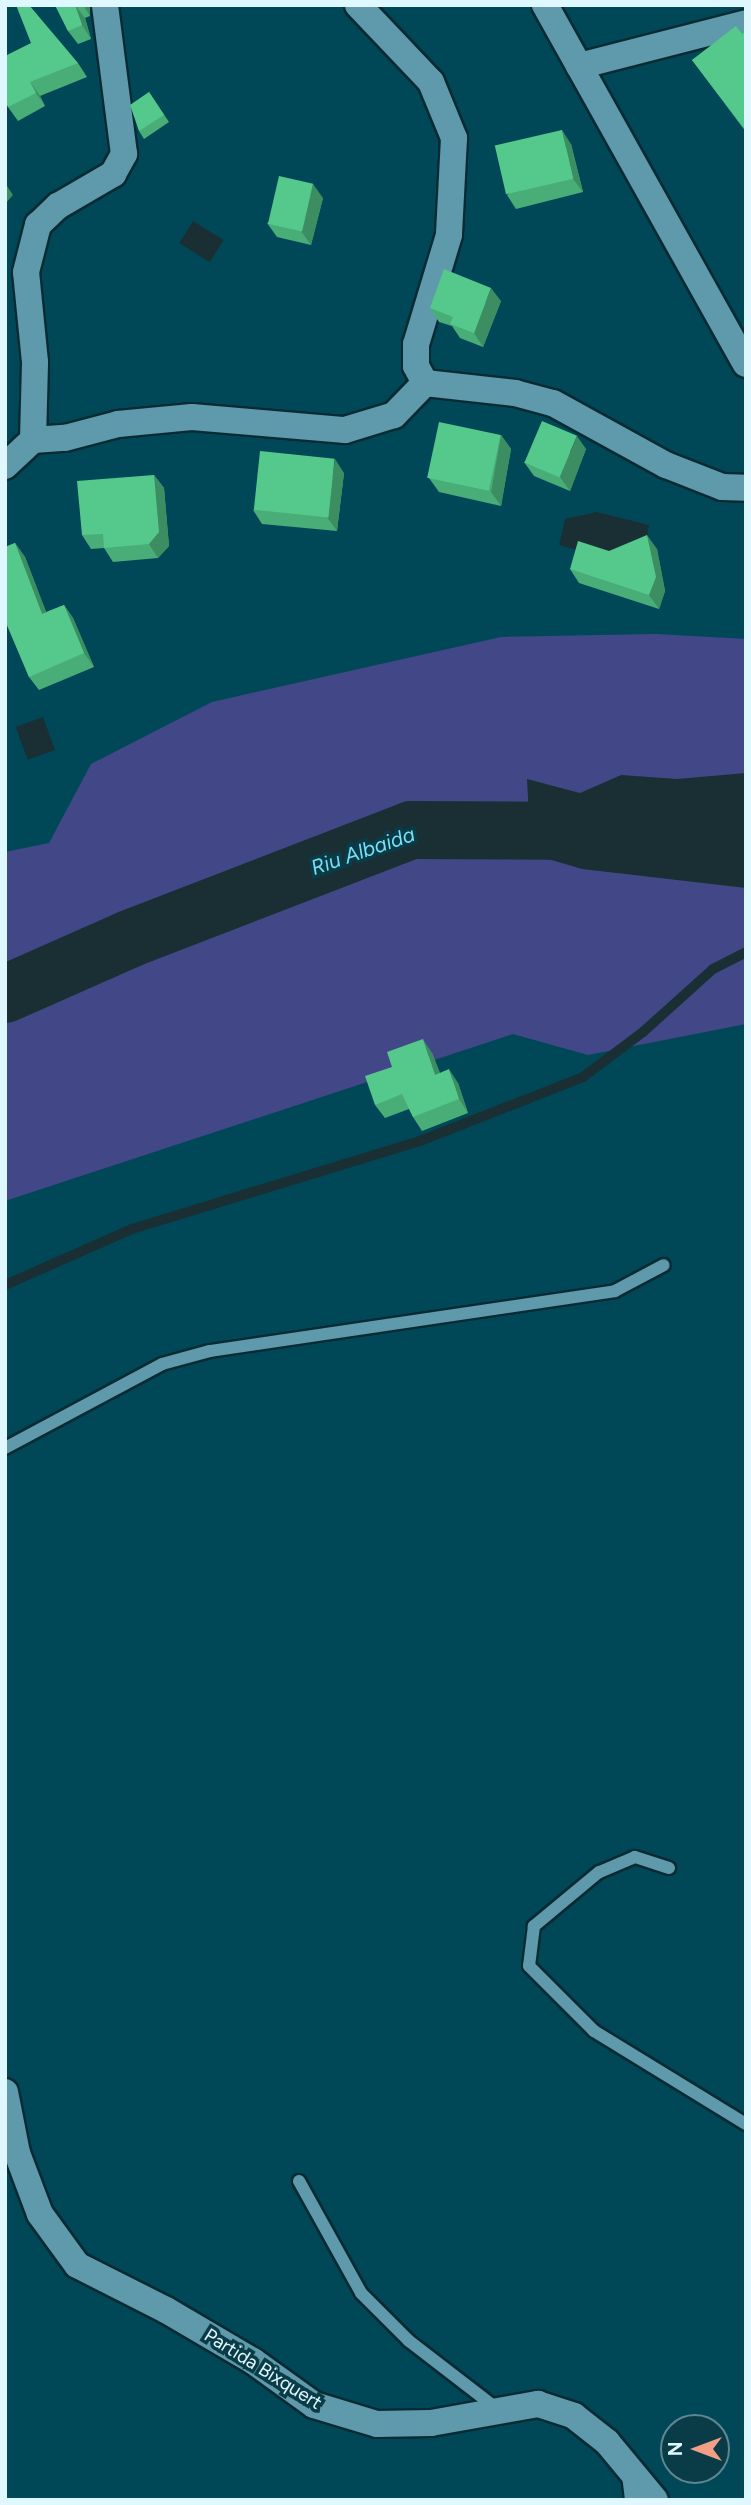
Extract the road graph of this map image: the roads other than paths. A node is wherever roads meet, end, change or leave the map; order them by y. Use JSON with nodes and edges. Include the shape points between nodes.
{"nodes":[{"id":1,"x":105,"y":5,"type":"edge"},
{"id":2,"x":358,"y":5,"type":"edge"},
{"id":3,"x":545,"y":5,"type":"edge"},
{"id":4,"x":746,"y":23,"type":"edge"},
{"id":5,"x":579,"y":66,"type":"junction"},
{"id":6,"x":16,"y":279,"type":"edge"},
{"id":7,"x":746,"y":364,"type":"edge"},
{"id":8,"x":425,"y":383,"type":"junction"},
{"id":9,"x":33,"y":440,"type":"junction"},
{"id":10,"x":5,"y":466,"type":"edge"},
{"id":11,"x":746,"y":488,"type":"edge"},
{"id":12,"x":664,"y":1265,"type":"dead end"},
{"id":13,"x":5,"y":1448,"type":"edge"},
{"id":14,"x":669,"y":1868,"type":"dead end"},
{"id":15,"x":5,"y":2091,"type":"edge"},
{"id":16,"x":746,"y":2124,"type":"edge"},
{"id":17,"x":299,"y":2180,"type":"dead end"},
{"id":18,"x":496,"y":2408,"type":"junction"},
{"id":19,"x":628,"y":2464,"type":"junction"},
{"id":20,"x":631,"y":2500,"type":"edge"},
{"id":21,"x":655,"y":2500,"type":"edge"}],
"edges":[{"from":1,"to":6,"type":"street","via":[[124,154],[113,174],[65,200],[38,225]]},
{"from":2,"to":8,"type":"street","via":[[431,82],[454,138],[449,235],[416,344],[416,366]]},
{"from":3,"to":5,"type":"street"},
{"from":4,"to":5,"type":"street"},
{"from":5,"to":7,"type":"street"},
{"from":6,"to":9,"type":"street","via":[[35,362]]},
{"from":8,"to":9,"type":"street","via":[[394,415],[353,429],[192,417],[118,424],[65,438]]},
{"from":8,"to":11,"type":"street","via":[[515,393],[553,403],[666,465],[722,487]]},
{"from":9,"to":10,"type":"street"},
{"from":12,"to":13,"type":"lane","via":[[615,1291],[210,1351],[162,1364]]},
{"from":14,"to":16,"type":"lane","via":[[635,1857],[599,1872],[534,1926],[529,1966],[594,2031]]},
{"from":15,"to":18,"type":"street","name":"Partida Bixquert","via":[[17,2153],[40,2214],[76,2265],[177,2317],[314,2405],[377,2424],[431,2423]]},
{"from":17,"to":18,"type":"lane","via":[[361,2293],[409,2341]]},
{"from":18,"to":19,"type":"street","name":"Partida Bixquert","via":[[538,2404],[574,2416]]},
{"from":19,"to":20,"type":"lane"},
{"from":19,"to":21,"type":"street","name":"Partida Bixquert"}]}
